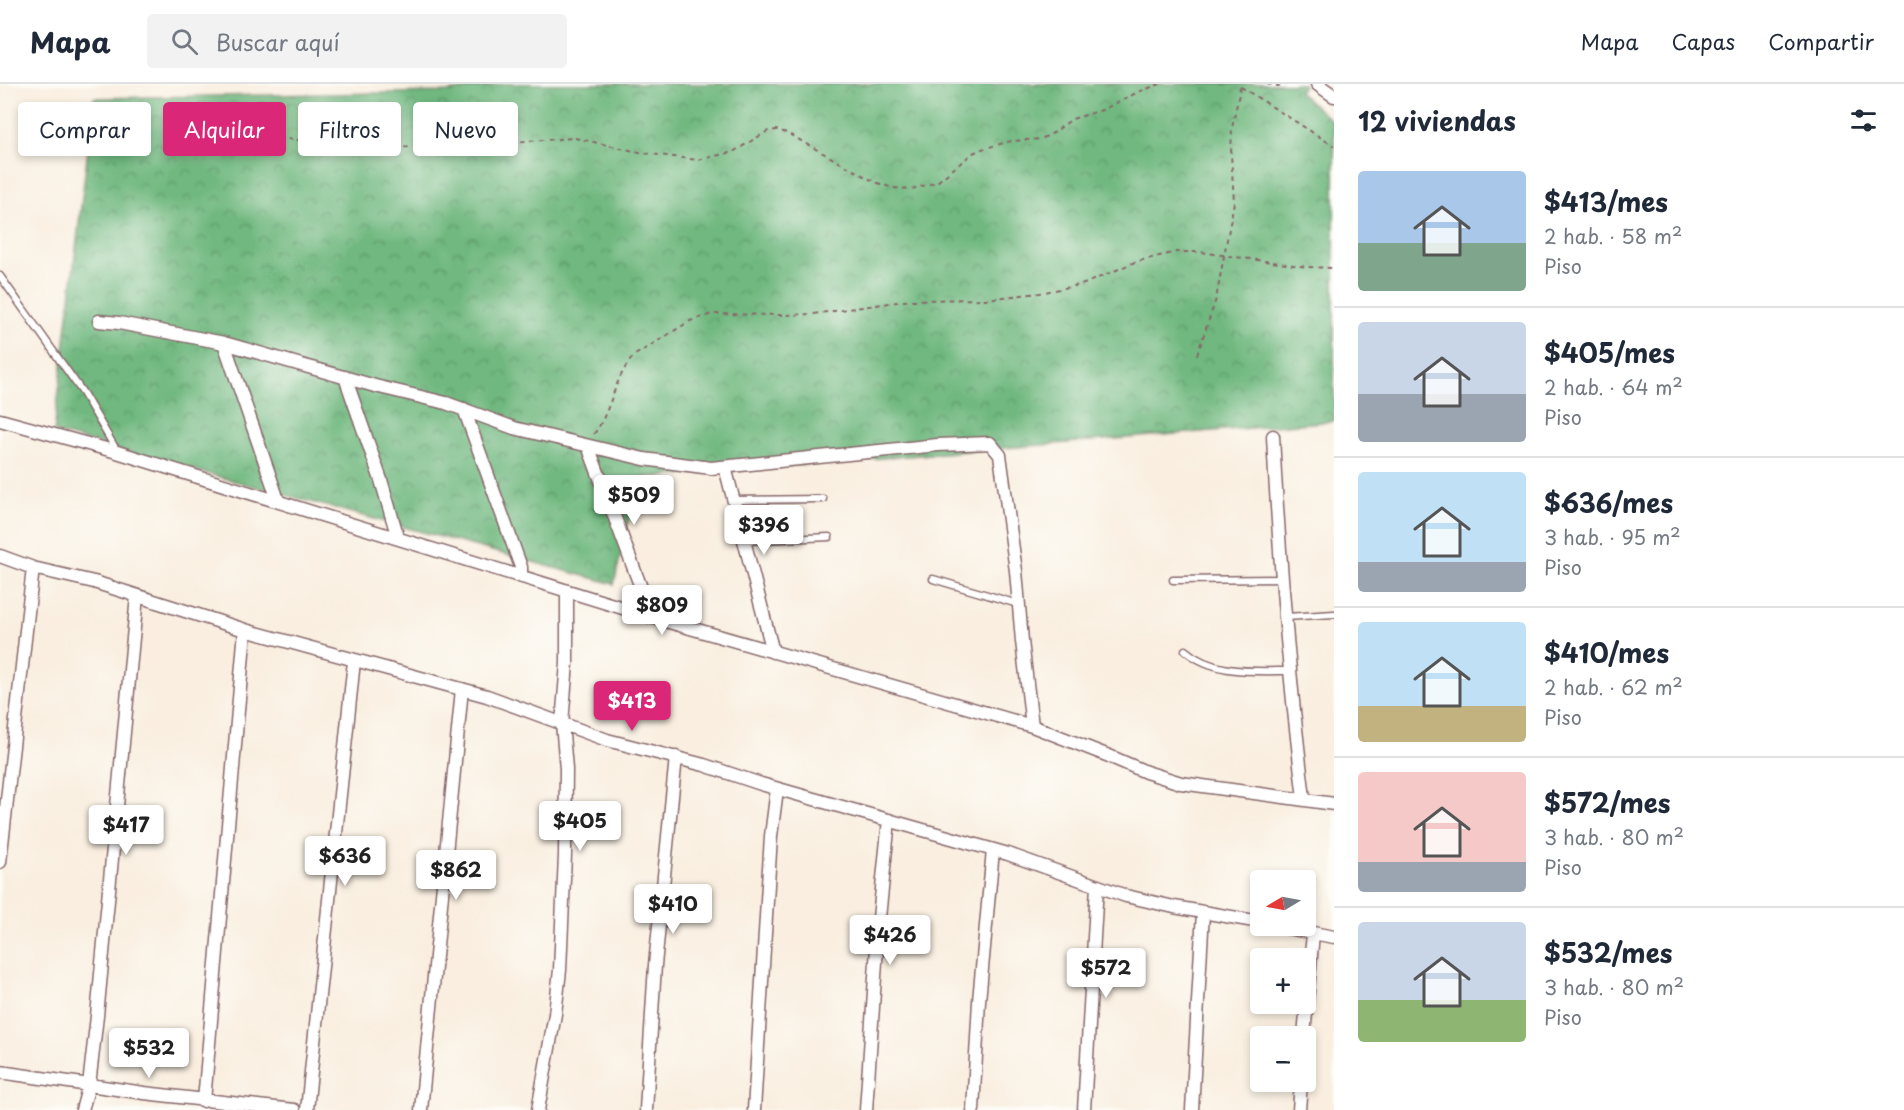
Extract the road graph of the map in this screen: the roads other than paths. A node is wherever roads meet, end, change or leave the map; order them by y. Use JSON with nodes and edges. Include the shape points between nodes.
{"nodes":[{"id":1,"x":1317,"y":84,"type":"edge"},
{"id":2,"x":1334,"y":96,"type":"edge"},
{"id":3,"x":0,"y":276,"type":"edge"},
{"id":4,"x":99,"y":321,"type":"dead end"},
{"id":5,"x":224,"y":343,"type":"junction"},
{"id":6,"x":345,"y":377,"type":"junction"},
{"id":7,"x":464,"y":409,"type":"junction"},
{"id":8,"x":0,"y":420,"type":"edge"},
{"id":9,"x":1273,"y":436,"type":"dead end"},
{"id":10,"x":588,"y":446,"type":"junction"},
{"id":11,"x":117,"y":452,"type":"junction"},
{"id":12,"x":725,"y":467,"type":"junction"},
{"id":13,"x":823,"y":499,"type":"dead end"},
{"id":14,"x":278,"y":500,"type":"junction"},
{"id":15,"x":734,"y":500,"type":"junction"},
{"id":16,"x":829,"y":537,"type":"dead end"},
{"id":17,"x":398,"y":538,"type":"junction"},
{"id":18,"x":745,"y":541,"type":"junction"},
{"id":19,"x":0,"y":556,"type":"edge"},
{"id":20,"x":33,"y":568,"type":"junction"},
{"id":21,"x":520,"y":576,"type":"junction"},
{"id":22,"x":933,"y":579,"type":"dead end"},
{"id":23,"x":1282,"y":579,"type":"junction"},
{"id":24,"x":1173,"y":580,"type":"dead end"},
{"id":25,"x":567,"y":591,"type":"junction"},
{"id":26,"x":137,"y":596,"type":"junction"},
{"id":27,"x":1019,"y":604,"type":"junction"},
{"id":28,"x":1334,"y":614,"type":"edge"},
{"id":29,"x":652,"y":617,"type":"junction"},
{"id":30,"x":1286,"y":617,"type":"junction"},
{"id":31,"x":245,"y":630,"type":"junction"},
{"id":32,"x":1185,"y":650,"type":"dead end"},
{"id":33,"x":773,"y":652,"type":"junction"},
{"id":34,"x":354,"y":661,"type":"junction"},
{"id":35,"x":1292,"y":671,"type":"junction"},
{"id":36,"x":462,"y":689,"type":"junction"},
{"id":37,"x":562,"y":723,"type":"junction"},
{"id":38,"x":1032,"y":726,"type":"junction"},
{"id":39,"x":676,"y":757,"type":"junction"},
{"id":40,"x":777,"y":789,"type":"junction"},
{"id":41,"x":1304,"y":798,"type":"junction"},
{"id":42,"x":1334,"y":804,"type":"edge"},
{"id":43,"x":889,"y":820,"type":"junction"},
{"id":44,"x":993,"y":850,"type":"junction"},
{"id":45,"x":0,"y":862,"type":"edge"},
{"id":46,"x":1097,"y":886,"type":"junction"},
{"id":47,"x":1203,"y":912,"type":"junction"},
{"id":48,"x":1250,"y":920,"type":"edge"},
{"id":49,"x":1316,"y":933,"type":"edge"},
{"id":50,"x":1313,"y":936,"type":"edge"},
{"id":51,"x":1334,"y":936,"type":"edge"},
{"id":52,"x":1305,"y":1026,"type":"edge"},
{"id":53,"x":0,"y":1072,"type":"edge"},
{"id":54,"x":89,"y":1085,"type":"junction"},
{"id":55,"x":1300,"y":1092,"type":"edge"},
{"id":56,"x":203,"y":1105,"type":"edge"},
{"id":57,"x":248,"y":1107,"type":"edge"},
{"id":58,"x":82,"y":1110,"type":"edge"},
{"id":59,"x":294,"y":1110,"type":"edge"},
{"id":60,"x":307,"y":1110,"type":"edge"},
{"id":61,"x":421,"y":1110,"type":"edge"},
{"id":62,"x":538,"y":1110,"type":"edge"},
{"id":63,"x":646,"y":1110,"type":"edge"},
{"id":64,"x":754,"y":1110,"type":"edge"},
{"id":65,"x":866,"y":1110,"type":"edge"},
{"id":66,"x":973,"y":1110,"type":"edge"},
{"id":67,"x":1084,"y":1110,"type":"edge"},
{"id":68,"x":1192,"y":1110,"type":"edge"},
{"id":69,"x":1299,"y":1110,"type":"edge"}],
"edges":[{"from":1,"to":2,"type":"street"},
{"from":3,"to":11,"type":"lane","via":[[83,393]]},
{"from":4,"to":5,"type":"street"},
{"from":5,"to":6,"type":"street"},
{"from":5,"to":14,"type":"street"},
{"from":6,"to":7,"type":"street"},
{"from":6,"to":17,"type":"street"},
{"from":7,"to":10,"type":"street","via":[[514,428]]},
{"from":7,"to":21,"type":"street","via":[[521,567]]},
{"from":8,"to":11,"type":"street"},
{"from":9,"to":23,"type":"street"},
{"from":10,"to":12,"type":"street","via":[[644,459]]},
{"from":10,"to":29,"type":"street"},
{"from":11,"to":14,"type":"street"},
{"from":12,"to":15,"type":"street"},
{"from":12,"to":27,"type":"street","via":[[990,443],[1000,455]]},
{"from":13,"to":15,"type":"lane"},
{"from":14,"to":17,"type":"street"},
{"from":15,"to":18,"type":"street"},
{"from":16,"to":18,"type":"lane"},
{"from":17,"to":21,"type":"street"},
{"from":18,"to":33,"type":"street"},
{"from":19,"to":20,"type":"street"},
{"from":20,"to":26,"type":"street"},
{"from":20,"to":45,"type":"street"},
{"from":21,"to":25,"type":"street"},
{"from":22,"to":27,"type":"lane"},
{"from":23,"to":24,"type":"lane"},
{"from":23,"to":30,"type":"street"},
{"from":25,"to":29,"type":"street"},
{"from":25,"to":37,"type":"street"},
{"from":26,"to":31,"type":"street"},
{"from":26,"to":54,"type":"street"},
{"from":27,"to":38,"type":"street"},
{"from":28,"to":30,"type":"lane"},
{"from":29,"to":33,"type":"street"},
{"from":30,"to":35,"type":"street"},
{"from":31,"to":34,"type":"street"},
{"from":31,"to":56,"type":"street"},
{"from":32,"to":35,"type":"lane","via":[[1192,657],[1225,669]]},
{"from":33,"to":38,"type":"street"},
{"from":34,"to":36,"type":"street"},
{"from":34,"to":60,"type":"street"},
{"from":35,"to":41,"type":"street"},
{"from":36,"to":37,"type":"street"},
{"from":36,"to":61,"type":"street"},
{"from":37,"to":39,"type":"street","via":[[628,747]]},
{"from":37,"to":62,"type":"street","via":[[566,769],[560,970]]},
{"from":38,"to":41,"type":"street","via":[[1181,783]]},
{"from":39,"to":40,"type":"street"},
{"from":39,"to":63,"type":"street"},
{"from":40,"to":43,"type":"street"},
{"from":40,"to":64,"type":"street"},
{"from":41,"to":42,"type":"street"},
{"from":43,"to":44,"type":"street"},
{"from":43,"to":65,"type":"street"},
{"from":44,"to":46,"type":"street"},
{"from":44,"to":66,"type":"street"},
{"from":46,"to":47,"type":"street"},
{"from":46,"to":67,"type":"street"},
{"from":47,"to":48,"type":"street"},
{"from":47,"to":68,"type":"street"},
{"from":49,"to":51,"type":"street"},
{"from":50,"to":52,"type":"street"},
{"from":53,"to":54,"type":"street"},
{"from":54,"to":56,"type":"street"},
{"from":54,"to":58,"type":"street"},
{"from":55,"to":69,"type":"street"},
{"from":56,"to":57,"type":"street"},
{"from":57,"to":59,"type":"street"}]}
